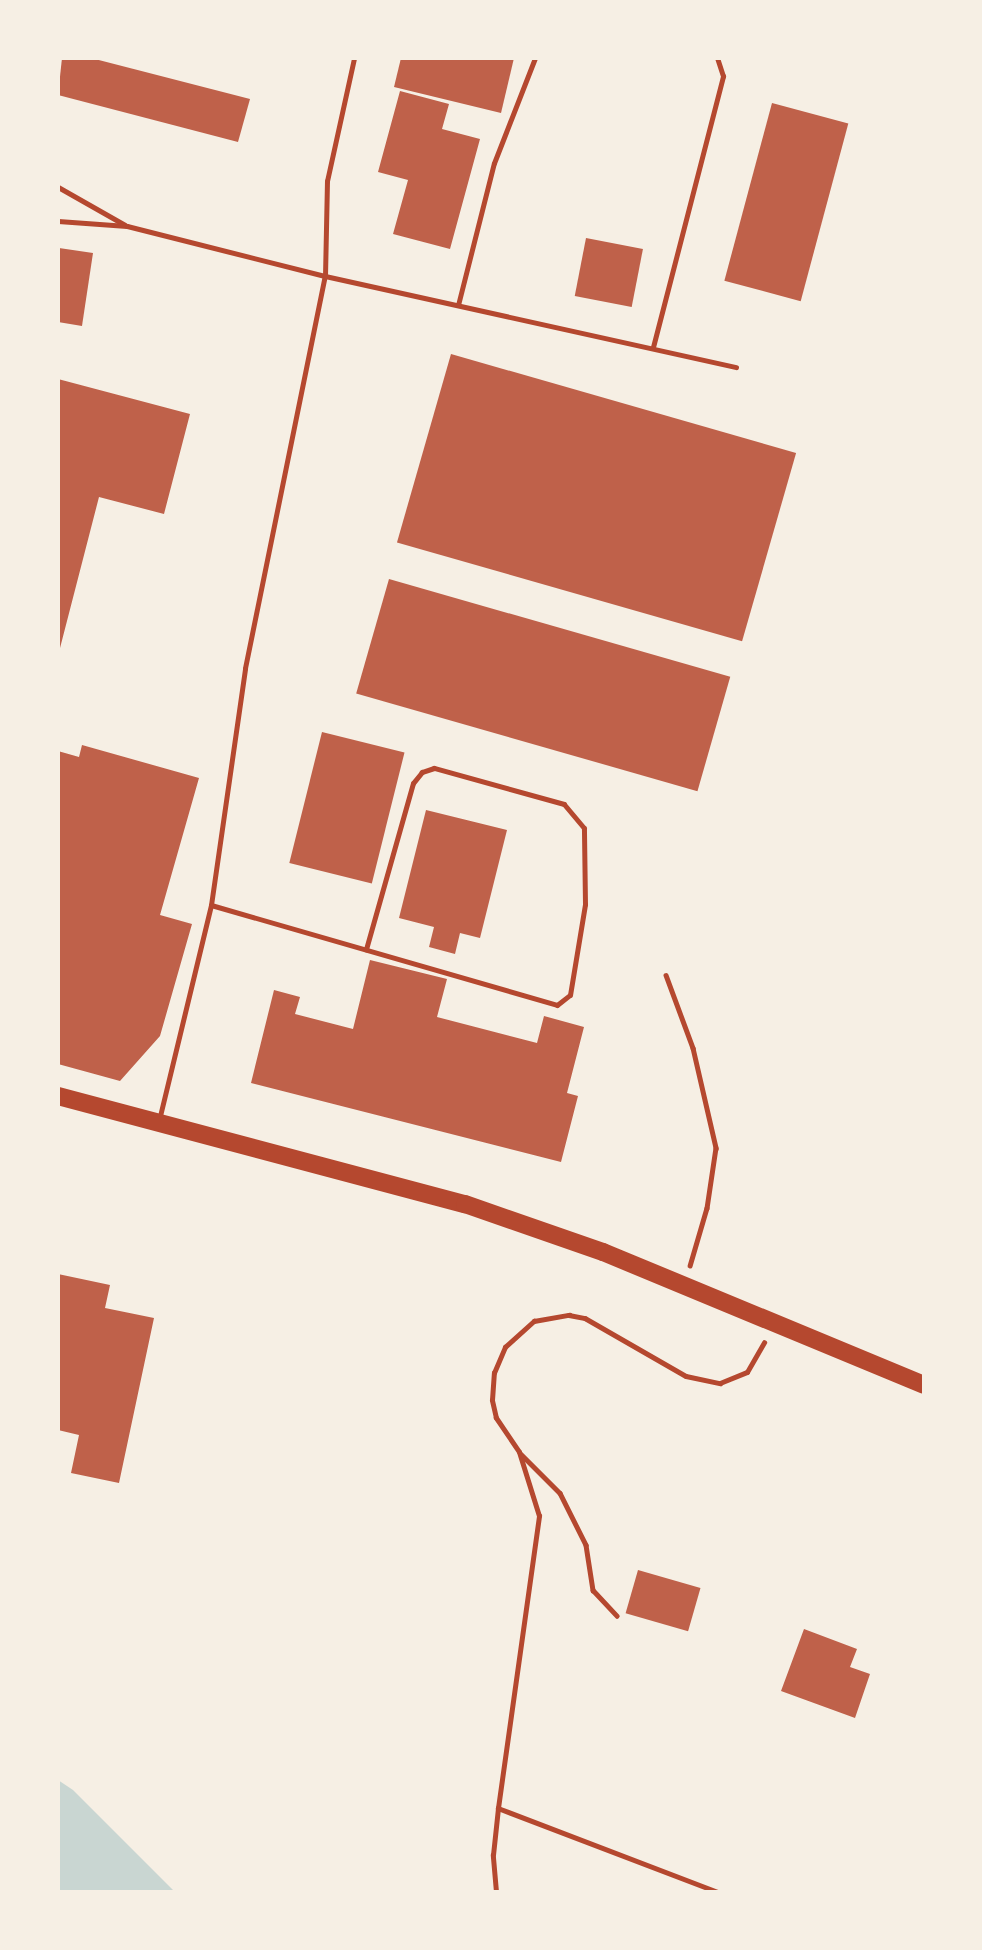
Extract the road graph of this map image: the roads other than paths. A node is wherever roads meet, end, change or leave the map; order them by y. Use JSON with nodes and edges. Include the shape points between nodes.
{"nodes":[{"id":1,"x":354,"y":58,"type":"edge"},
{"id":2,"x":535,"y":58,"type":"edge"},
{"id":3,"x":717,"y":58,"type":"edge"},
{"id":4,"x":58,"y":187,"type":"edge"},
{"id":5,"x":58,"y":221,"type":"edge"},
{"id":6,"x":127,"y":226,"type":"junction"},
{"id":7,"x":325,"y":276,"type":"junction"},
{"id":8,"x":458,"y":305,"type":"junction"},
{"id":9,"x":653,"y":347,"type":"junction"},
{"id":10,"x":736,"y":367,"type":"dead end"},
{"id":11,"x":211,"y":905,"type":"junction"},
{"id":12,"x":366,"y":948,"type":"junction"},
{"id":13,"x":58,"y":1096,"type":"edge"},
{"id":14,"x":159,"y":1121,"type":"junction"},
{"id":15,"x":924,"y":1385,"type":"edge"}],
"edges":[{"from":1,"to":7,"type":"lane","via":[[327,181]]},
{"from":2,"to":8,"type":"lane","via":[[494,163]]},
{"from":3,"to":9,"type":"lane","via":[[723,76]]},
{"from":4,"to":6,"type":"lane"},
{"from":5,"to":6,"type":"lane"},
{"from":6,"to":7,"type":"lane"},
{"from":7,"to":8,"type":"lane"},
{"from":7,"to":11,"type":"lane","via":[[245,668]]},
{"from":8,"to":9,"type":"lane"},
{"from":9,"to":10,"type":"lane"},
{"from":11,"to":12,"type":"lane"},
{"from":11,"to":14,"type":"lane"},
{"from":12,"to":12,"type":"lane","via":[[413,783],[422,772],[434,768],[564,804],[584,828],[585,904],[570,995],[557,1005]]},
{"from":13,"to":14,"type":"main road"},
{"from":14,"to":15,"type":"main road","via":[[465,1205],[684,1286]]}]}
